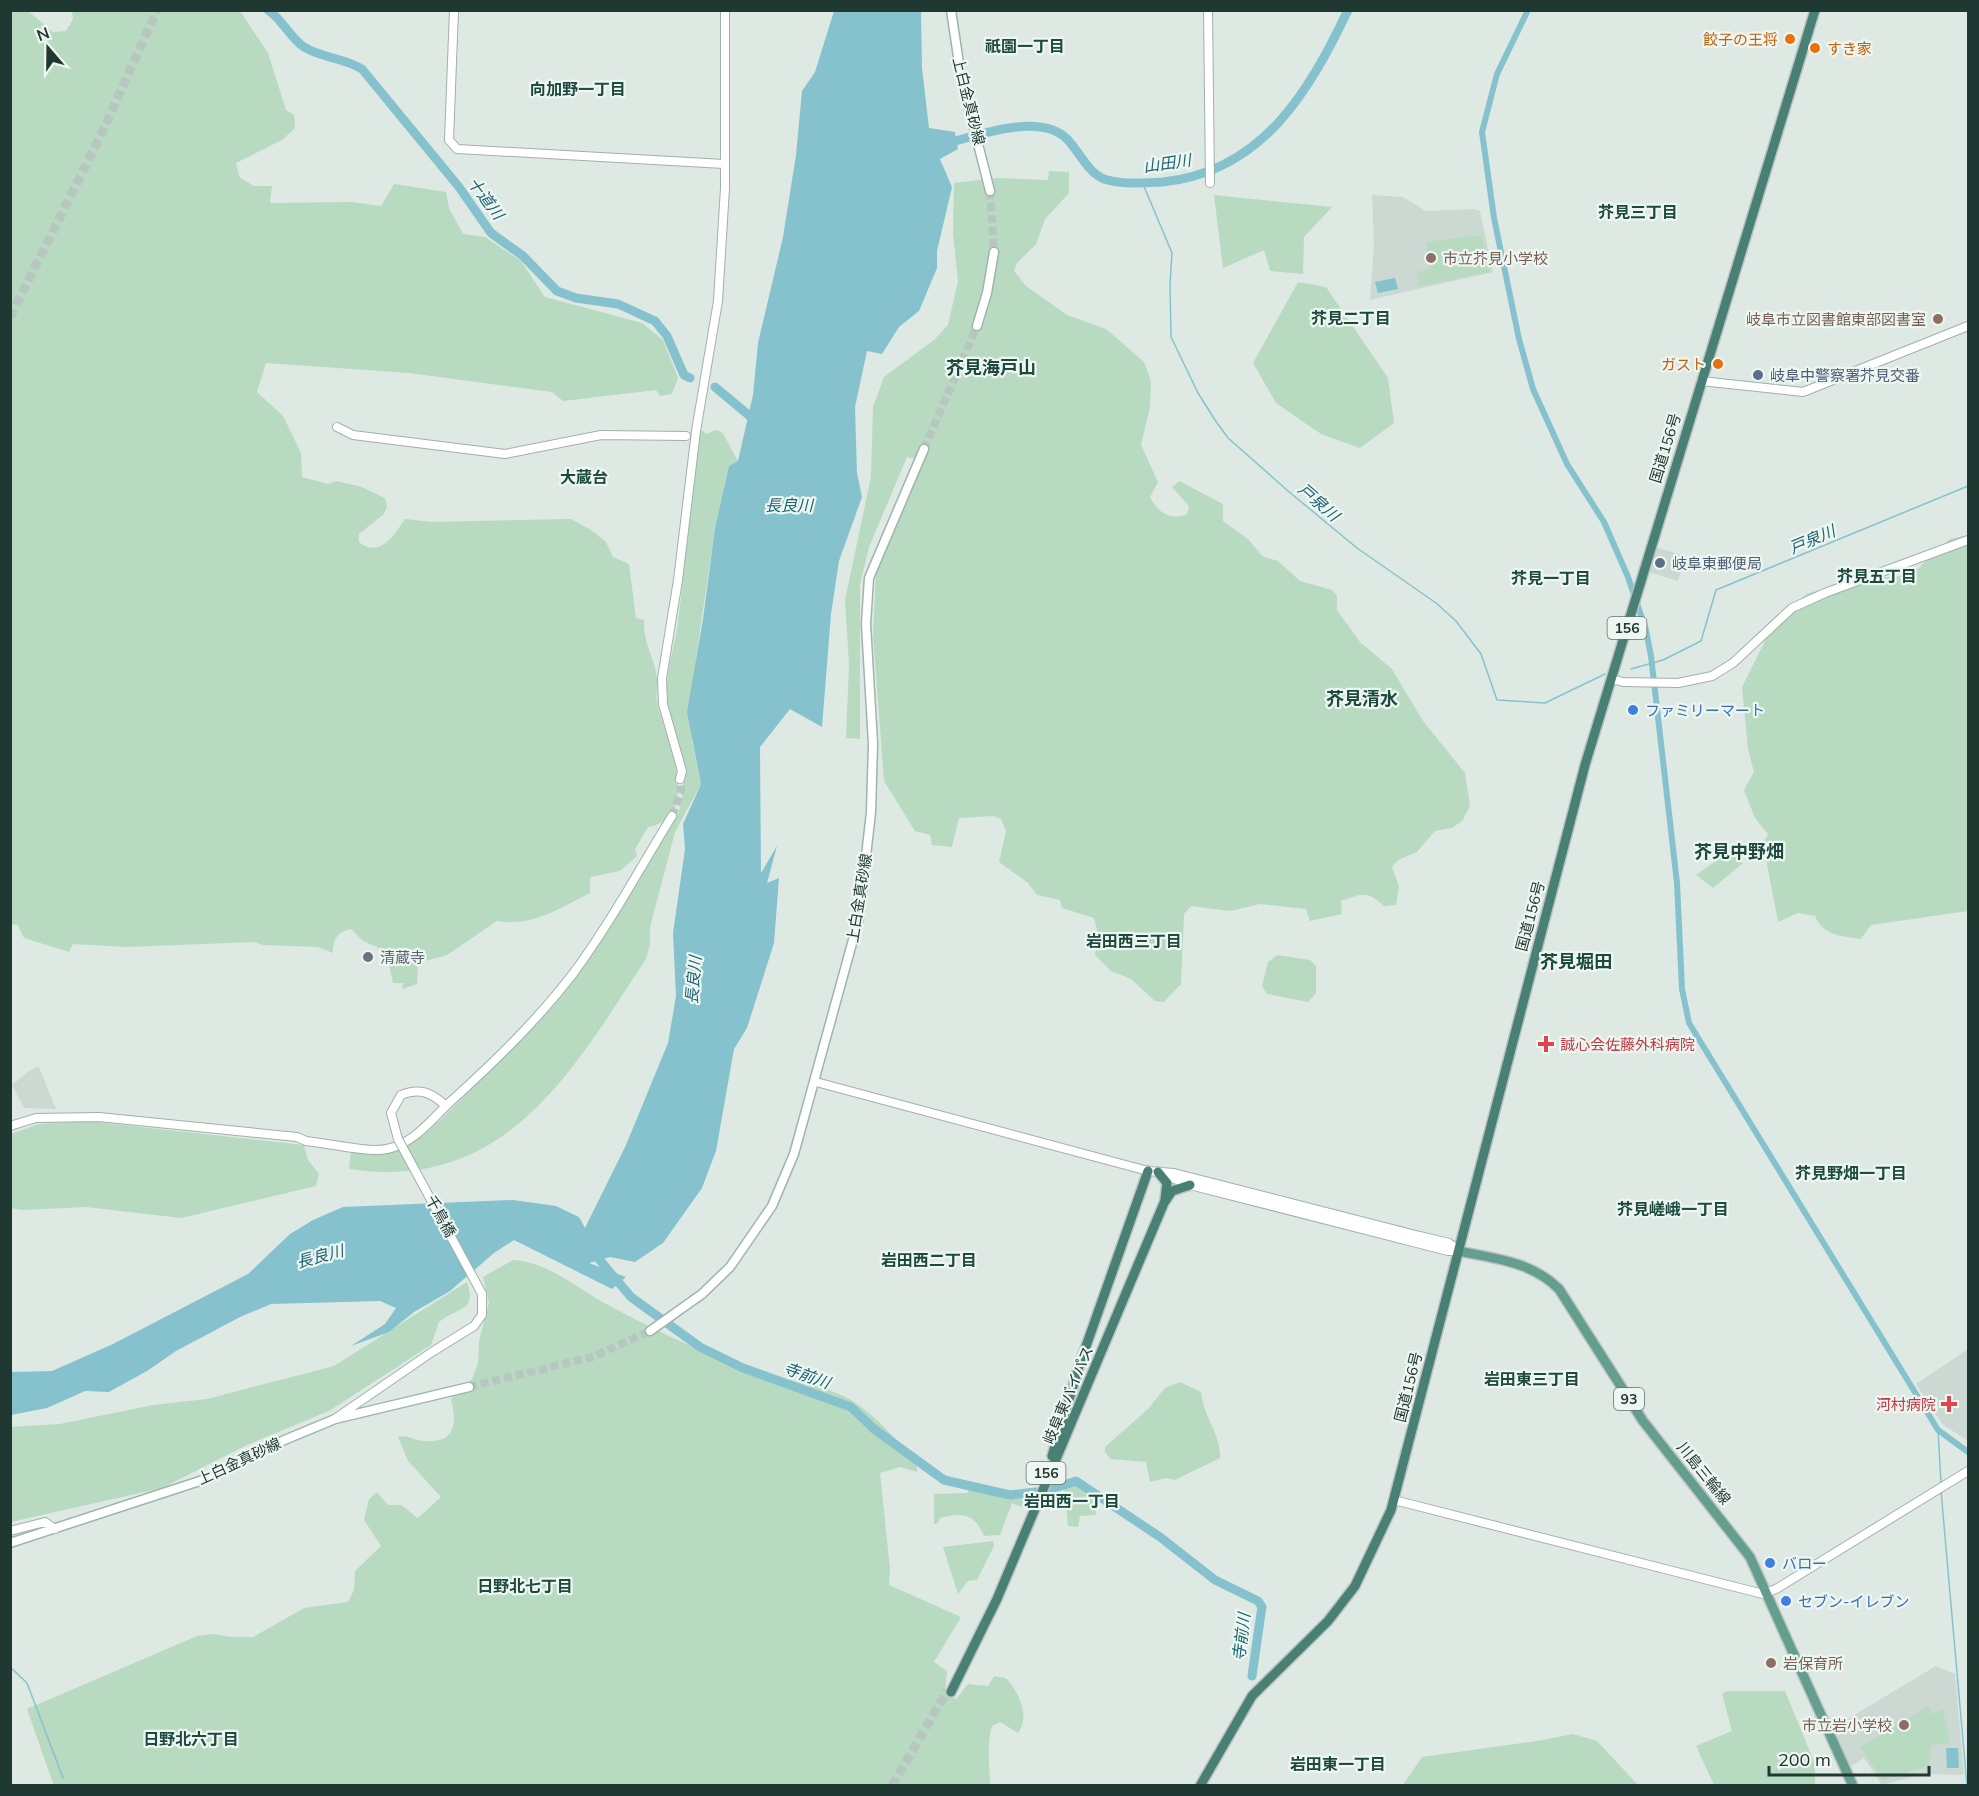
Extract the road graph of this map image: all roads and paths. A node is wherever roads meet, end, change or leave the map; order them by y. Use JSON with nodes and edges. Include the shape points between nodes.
{"nodes":[{"id":1,"x":454,"y":10,"type":"edge"},
{"id":2,"x":725,"y":10,"type":"edge"},
{"id":3,"x":951,"y":10,"type":"edge"},
{"id":4,"x":1208,"y":10,"type":"edge"},
{"id":5,"x":1815,"y":10,"type":"edge"},
{"id":6,"x":724,"y":164,"type":"junction"},
{"id":7,"x":1210,"y":183,"type":"dead end"},
{"id":8,"x":990,"y":191,"type":"tunnel mouth"},
{"id":9,"x":994,"y":252,"type":"tunnel mouth"},
{"id":10,"x":977,"y":326,"type":"tunnel mouth"},
{"id":11,"x":1968,"y":326,"type":"edge"},
{"id":12,"x":1701,"y":381,"type":"junction"},
{"id":13,"x":337,"y":427,"type":"dead end"},
{"id":14,"x":686,"y":436,"type":"dead end"},
{"id":15,"x":924,"y":449,"type":"tunnel mouth"},
{"id":16,"x":1968,"y":540,"type":"edge"},
{"id":17,"x":1612,"y":679,"type":"junction"},
{"id":18,"x":680,"y":779,"type":"tunnel mouth"},
{"id":19,"x":672,"y":816,"type":"tunnel mouth"},
{"id":20,"x":816,"y":1082,"type":"junction"},
{"id":21,"x":446,"y":1106,"type":"junction"},
{"id":22,"x":10,"y":1126,"type":"edge"},
{"id":23,"x":1153,"y":1172,"type":"junction"},
{"id":24,"x":1190,"y":1185,"type":"junction"},
{"id":25,"x":1164,"y":1203,"type":"junction"},
{"id":26,"x":1459,"y":1251,"type":"junction"},
{"id":27,"x":653,"y":1329,"type":"tunnel mouth"},
{"id":28,"x":469,"y":1387,"type":"tunnel mouth"},
{"id":29,"x":335,"y":1419,"type":"junction"},
{"id":30,"x":1968,"y":1471,"type":"edge"},
{"id":31,"x":1394,"y":1500,"type":"junction"},
{"id":32,"x":55,"y":1529,"type":"junction"},
{"id":33,"x":10,"y":1532,"type":"edge"},
{"id":34,"x":10,"y":1543,"type":"edge"},
{"id":35,"x":1768,"y":1593,"type":"junction"},
{"id":36,"x":1200,"y":1785,"type":"edge"},
{"id":37,"x":1853,"y":1785,"type":"edge"}],
"edges":[{"from":1,"to":6,"type":"street","via":[[449,140],[457,149]]},
{"from":2,"to":6,"type":"street"},
{"from":3,"to":8,"type":"main road","name":"上白金真砂線","via":[[961,77]]},
{"from":4,"to":7,"type":"street"},
{"from":5,"to":12,"type":"highway","name":"国道156号","number":"156"},
{"from":6,"to":18,"type":"street","via":[[718,301],[662,678],[663,704],[682,771]]},
{"from":9,"to":10,"type":"main road"},
{"from":11,"to":12,"type":"street","via":[[1803,392]]},
{"from":12,"to":17,"type":"highway","name":"国道156号","number":"156"},
{"from":13,"to":14,"type":"street","via":[[353,435],[505,454],[601,435]]},
{"from":15,"to":20,"type":"main road","name":"上白金真砂線","via":[[869,578],[866,624],[872,711],[871,812],[859,918]]},
{"from":16,"to":17,"type":"street","via":[[1825,592],[1792,608],[1733,663],[1712,675],[1678,683]]},
{"from":17,"to":26,"type":"highway","name":"国道156号","number":"156","via":[[1585,765]]},
{"from":19,"to":21,"type":"street","via":[[602,933],[575,970],[521,1034]]},
{"from":20,"to":23,"type":"street"},
{"from":20,"to":27,"type":"main road","name":"上白金真砂線","via":[[794,1154],[772,1206],[730,1267]]},
{"from":21,"to":22,"type":"street","via":[[421,1131],[388,1149],[99,1117],[36,1118]]},
{"from":21,"to":29,"type":"street","name":"千鳥橋","bridge":true,"via":[[430,1093],[410,1091],[394,1102],[391,1113],[398,1139],[482,1294],[482,1315],[474,1326]]},
{"from":23,"to":24,"type":"street"},
{"from":23,"to":25,"type":"highway","via":[[1167,1183]]},
{"from":23,"to":25,"type":"highway","name":"岐阜東バイパス","number":"156","via":[[1079,1366],[1046,1473],[949,1692],[982,1632]]},
{"from":23,"to":26,"type":"street","via":[[1197,1179],[1412,1233]]},
{"from":24,"to":25,"type":"highway","via":[[1172,1191]]},
{"from":24,"to":26,"type":"street"},
{"from":26,"to":31,"type":"highway","name":"国道156号","number":"156"},
{"from":26,"to":35,"type":"main road","name":"川島三輪線","number":"93","via":[[1524,1266],[1547,1277],[1558,1289],[1643,1421],[1737,1538]]},
{"from":28,"to":29,"type":"main road","name":"上白金真砂線"},
{"from":29,"to":32,"type":"main road","name":"上白金真砂線","via":[[209,1478]]},
{"from":30,"to":35,"type":"street"},
{"from":31,"to":35,"type":"street"},
{"from":31,"to":36,"type":"highway","name":"国道156号","number":"156","via":[[1355,1586],[1328,1621],[1252,1696]]},
{"from":32,"to":33,"type":"street","via":[[45,1522]]},
{"from":32,"to":34,"type":"main road","name":"上白金真砂線"},
{"from":35,"to":37,"type":"main road","name":"川島三輪線","number":"93"}]}
